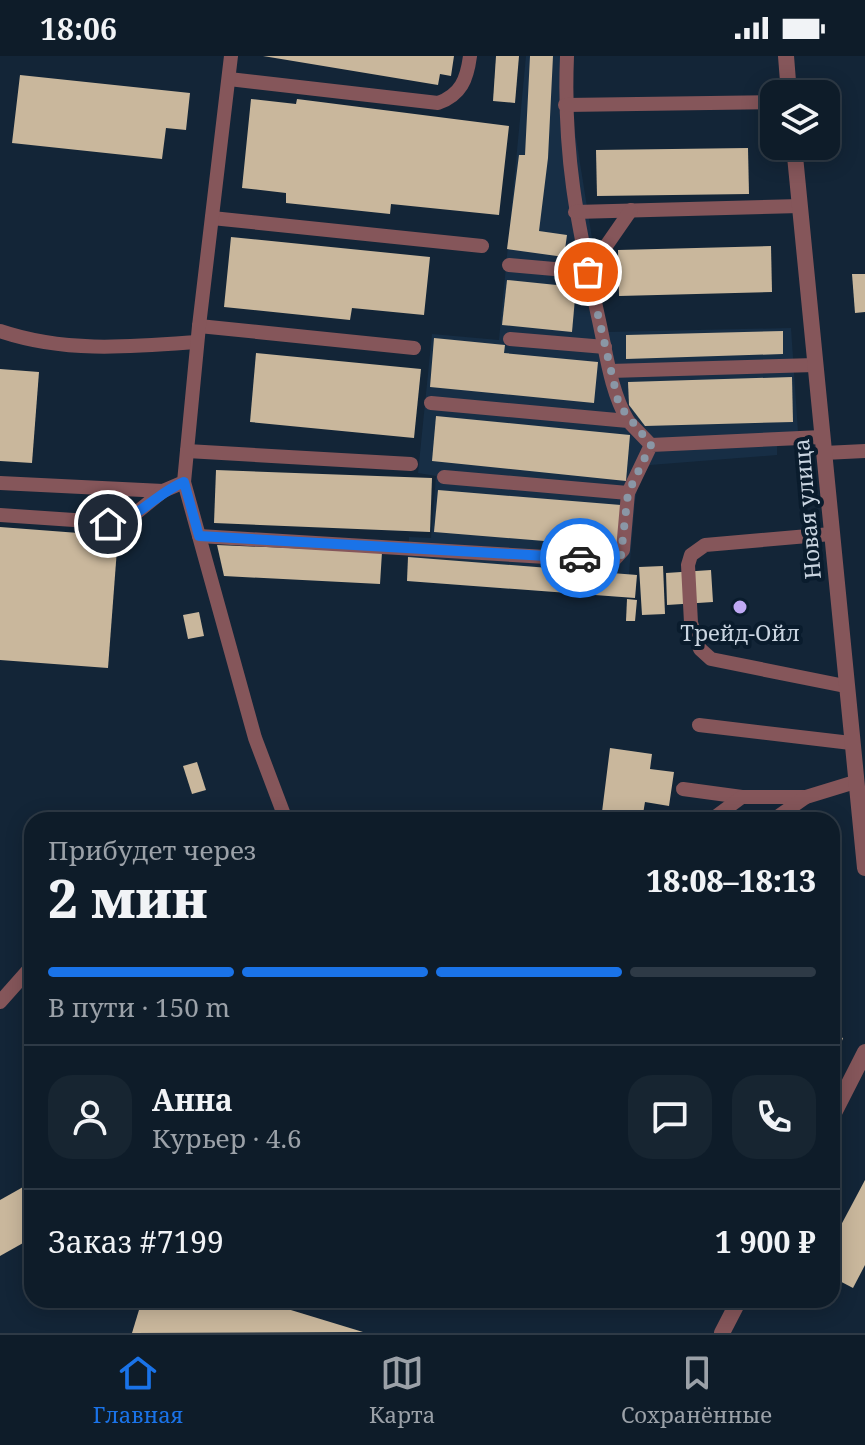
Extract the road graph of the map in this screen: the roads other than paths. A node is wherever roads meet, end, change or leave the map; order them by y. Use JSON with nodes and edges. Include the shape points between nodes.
{"nodes":[{"id":1,"x":231,"y":56,"type":"edge"},
{"id":2,"x":470,"y":56,"type":"edge"},
{"id":3,"x":567,"y":56,"type":"edge"},
{"id":4,"x":786,"y":56,"type":"edge"},
{"id":5,"x":229,"y":79,"type":"junction"},
{"id":6,"x":788,"y":80,"type":"edge"},
{"id":7,"x":760,"y":102,"type":"edge"},
{"id":8,"x":565,"y":105,"type":"junction"},
{"id":9,"x":795,"y":160,"type":"edge"},
{"id":10,"x":800,"y":206,"type":"junction"},
{"id":11,"x":631,"y":210,"type":"junction"},
{"id":12,"x":575,"y":212,"type":"junction"},
{"id":13,"x":212,"y":218,"type":"junction"},
{"id":14,"x":482,"y":246,"type":"dead end"},
{"id":15,"x":509,"y":265,"type":"dead end"},
{"id":16,"x":588,"y":272,"type":"junction"},
{"id":17,"x":199,"y":326,"type":"junction"},
{"id":18,"x":0,"y":331,"type":"edge"},
{"id":19,"x":510,"y":339,"type":"dead end"},
{"id":20,"x":197,"y":342,"type":"junction"},
{"id":21,"x":605,"y":347,"type":"junction"},
{"id":22,"x":414,"y":348,"type":"dead end"},
{"id":23,"x":815,"y":365,"type":"junction"},
{"id":24,"x":610,"y":371,"type":"junction"},
{"id":25,"x":431,"y":403,"type":"dead end"},
{"id":26,"x":628,"y":421,"type":"junction"},
{"id":27,"x":651,"y":445,"type":"junction"},
{"id":28,"x":823,"y":445,"type":"junction"},
{"id":29,"x":187,"y":451,"type":"junction"},
{"id":30,"x":865,"y":451,"type":"edge"},
{"id":31,"x":411,"y":464,"type":"dead end"},
{"id":32,"x":444,"y":477,"type":"dead end"},
{"id":33,"x":184,"y":482,"type":"junction"},
{"id":34,"x":0,"y":483,"type":"edge"},
{"id":35,"x":163,"y":491,"type":"junction"},
{"id":36,"x":628,"y":493,"type":"junction"},
{"id":37,"x":0,"y":515,"type":"edge"},
{"id":38,"x":831,"y":534,"type":"junction"},
{"id":39,"x":199,"y":536,"type":"junction"},
{"id":40,"x":845,"y":686,"type":"junction"},
{"id":41,"x":699,"y":725,"type":"dead end"},
{"id":42,"x":851,"y":743,"type":"junction"},
{"id":43,"x":855,"y":782,"type":"junction"},
{"id":44,"x":683,"y":789,"type":"dead end"},
{"id":45,"x":742,"y":797,"type":"junction"},
{"id":46,"x":806,"y":797,"type":"junction"},
{"id":47,"x":283,"y":812,"type":"edge"},
{"id":48,"x":722,"y":812,"type":"edge"},
{"id":49,"x":784,"y":812,"type":"edge"},
{"id":50,"x":865,"y":868,"type":"edge"},
{"id":51,"x":24,"y":975,"type":"edge"},
{"id":52,"x":0,"y":1002,"type":"edge"},
{"id":53,"x":865,"y":1052,"type":"edge"},
{"id":54,"x":840,"y":1101,"type":"edge"},
{"id":55,"x":735,"y":1308,"type":"edge"},
{"id":56,"x":722,"y":1333,"type":"edge"}],
"edges":[{"from":1,"to":5,"type":"lane"},
{"from":2,"to":5,"type":"lane","via":[[454,98],[438,103]]},
{"from":3,"to":8,"type":"lane"},
{"from":4,"to":6,"type":"street"},
{"from":5,"to":13,"type":"lane"},
{"from":7,"to":8,"type":"lane"},
{"from":8,"to":12,"type":"lane"},
{"from":9,"to":10,"type":"street","name":"Новая улица"},
{"from":10,"to":11,"type":"lane"},
{"from":10,"to":23,"type":"street","name":"Новая улица"},
{"from":11,"to":12,"type":"lane"},
{"from":11,"to":16,"type":"lane"},
{"from":12,"to":16,"type":"lane"},
{"from":13,"to":14,"type":"lane"},
{"from":13,"to":17,"type":"lane"},
{"from":15,"to":16,"type":"lane"},
{"from":16,"to":21,"type":"lane"},
{"from":17,"to":20,"type":"lane"},
{"from":17,"to":22,"type":"lane"},
{"from":18,"to":20,"type":"lane","via":[[97,349]]},
{"from":19,"to":21,"type":"lane"},
{"from":20,"to":29,"type":"lane"},
{"from":21,"to":24,"type":"lane"},
{"from":23,"to":24,"type":"lane"},
{"from":23,"to":28,"type":"street","name":"Новая улица"},
{"from":24,"to":26,"type":"lane"},
{"from":25,"to":26,"type":"lane"},
{"from":26,"to":27,"type":"lane"},
{"from":27,"to":28,"type":"lane"},
{"from":27,"to":36,"type":"lane"},
{"from":28,"to":30,"type":"lane"},
{"from":28,"to":38,"type":"street","name":"Новая улица"},
{"from":29,"to":31,"type":"lane"},
{"from":29,"to":33,"type":"lane"},
{"from":32,"to":36,"type":"lane"},
{"from":33,"to":35,"type":"lane"},
{"from":33,"to":39,"type":"lane"},
{"from":34,"to":35,"type":"lane"},
{"from":35,"to":37,"type":"lane","via":[[118,523]]},
{"from":36,"to":39,"type":"lane","via":[[623,550],[613,561]]},
{"from":38,"to":40,"type":"street","name":"Новая улица"},
{"from":38,"to":40,"type":"lane","via":[[697,549],[688,565],[691,623],[694,638],[711,659]]},
{"from":39,"to":47,"type":"lane","via":[[255,738]]},
{"from":40,"to":42,"type":"street","name":"Новая улица"},
{"from":41,"to":42,"type":"lane"},
{"from":42,"to":43,"type":"street","name":"Новая улица"},
{"from":43,"to":46,"type":"lane"},
{"from":43,"to":50,"type":"street","name":"Новая улица"},
{"from":44,"to":45,"type":"lane"},
{"from":45,"to":46,"type":"lane"},
{"from":45,"to":48,"type":"lane"},
{"from":46,"to":49,"type":"lane"},
{"from":51,"to":52,"type":"lane"},
{"from":53,"to":54,"type":"street"},
{"from":55,"to":56,"type":"street"}]}
